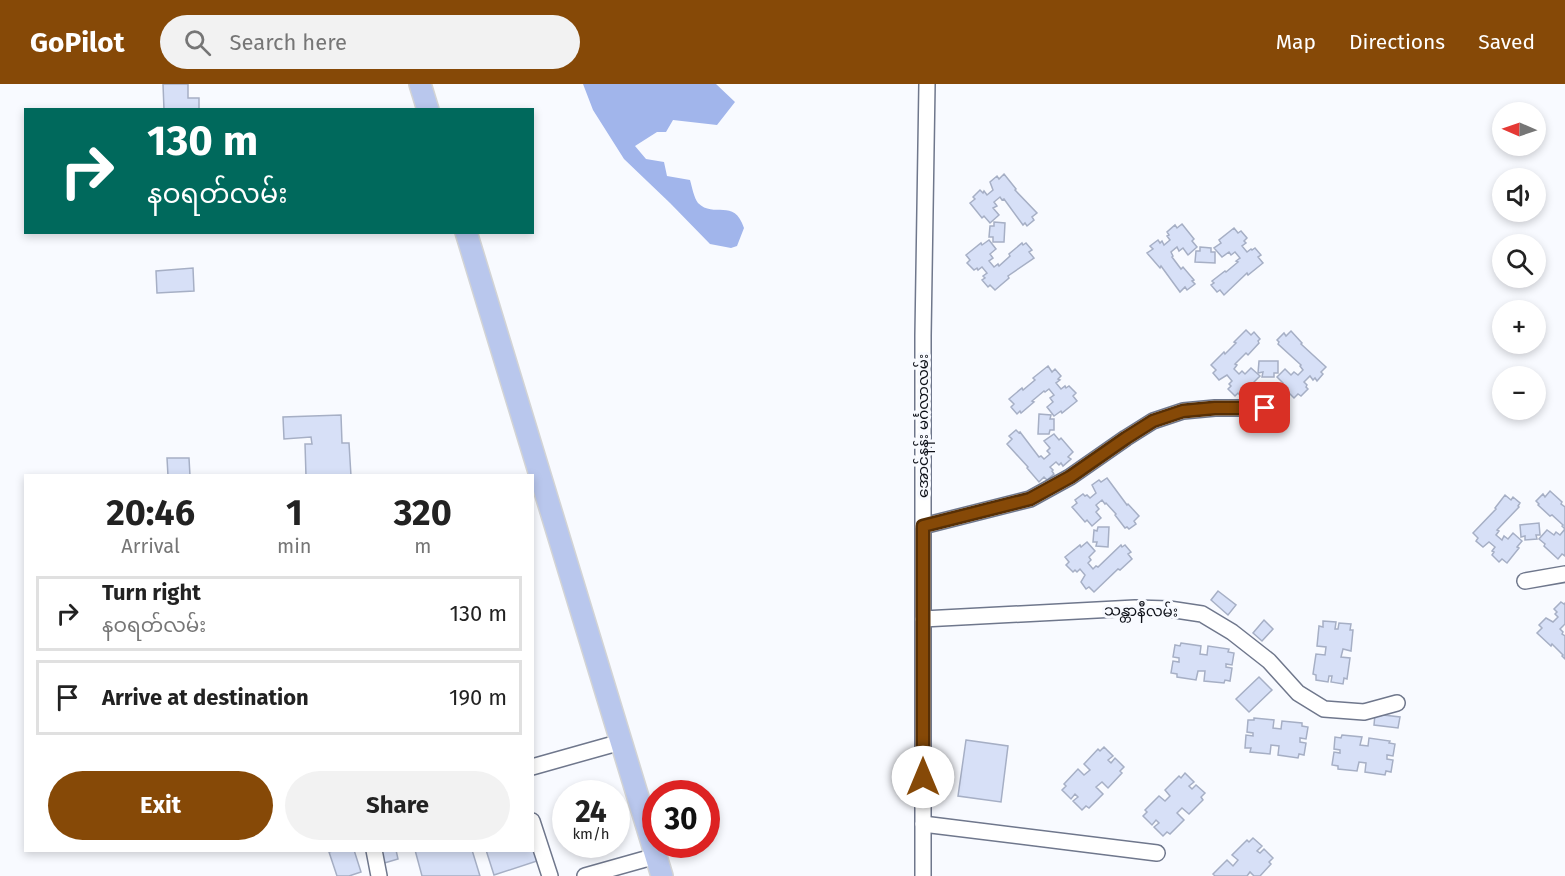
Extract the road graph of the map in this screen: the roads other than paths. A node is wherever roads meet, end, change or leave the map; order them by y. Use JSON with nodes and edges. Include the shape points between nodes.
{"nodes":[{"id":1,"x":420,"y":84,"type":"edge"},
{"id":2,"x":927,"y":84,"type":"edge"},
{"id":3,"x":427,"y":108,"type":"edge"},
{"id":4,"x":467,"y":234,"type":"edge"},
{"id":5,"x":1265,"y":408,"type":"dead end"},
{"id":6,"x":923,"y":526,"type":"junction"},
{"id":7,"x":1565,"y":574,"type":"edge"},
{"id":8,"x":1525,"y":581,"type":"dead end"},
{"id":9,"x":923,"y":619,"type":"junction"},
{"id":10,"x":1397,"y":703,"type":"dead end"},
{"id":11,"x":621,"y":742,"type":"junction"},
{"id":12,"x":534,"y":766,"type":"edge"},
{"id":13,"x":642,"y":810,"type":"edge"},
{"id":14,"x":923,"y":824,"type":"junction"},
{"id":15,"x":534,"y":827,"type":"edge"},
{"id":16,"x":374,"y":852,"type":"edge"},
{"id":17,"x":1157,"y":853,"type":"dead end"},
{"id":18,"x":649,"y":858,"type":"edge"},
{"id":19,"x":657,"y":858,"type":"edge"},
{"id":20,"x":379,"y":876,"type":"edge"},
{"id":21,"x":550,"y":876,"type":"edge"},
{"id":22,"x":585,"y":876,"type":"edge"},
{"id":23,"x":662,"y":876,"type":"edge"},
{"id":24,"x":923,"y":876,"type":"edge"}],
"edges":[{"from":1,"to":3,"type":"highway"},
{"from":2,"to":6,"type":"street","name":"အောင်နန်း မင်္ဂလာလမ်း"},
{"from":4,"to":11,"type":"highway"},
{"from":5,"to":6,"type":"street","via":[[1183,411],[1153,421],[1030,499]]},
{"from":6,"to":9,"type":"street","name":"အောင်နန်း မင်္ဂလာလမ်း"},
{"from":7,"to":8,"type":"street"},
{"from":9,"to":10,"type":"street","name":"သန္တာနီလမ်း","via":[[1169,609],[1202,615],[1232,632],[1269,661],[1298,693],[1324,710],[1364,712]]},
{"from":9,"to":14,"type":"street","name":"အောင်နန်း မင်္ဂလာလမ်း"},
{"from":11,"to":12,"type":"street"},
{"from":11,"to":13,"type":"highway"},
{"from":14,"to":17,"type":"street"},
{"from":14,"to":24,"type":"street","name":"အောင်နန်း မင်္ဂလာလမ်း"},
{"from":15,"to":21,"type":"street"},
{"from":16,"to":20,"type":"street"},
{"from":18,"to":22,"type":"street"},
{"from":19,"to":23,"type":"highway"}]}
